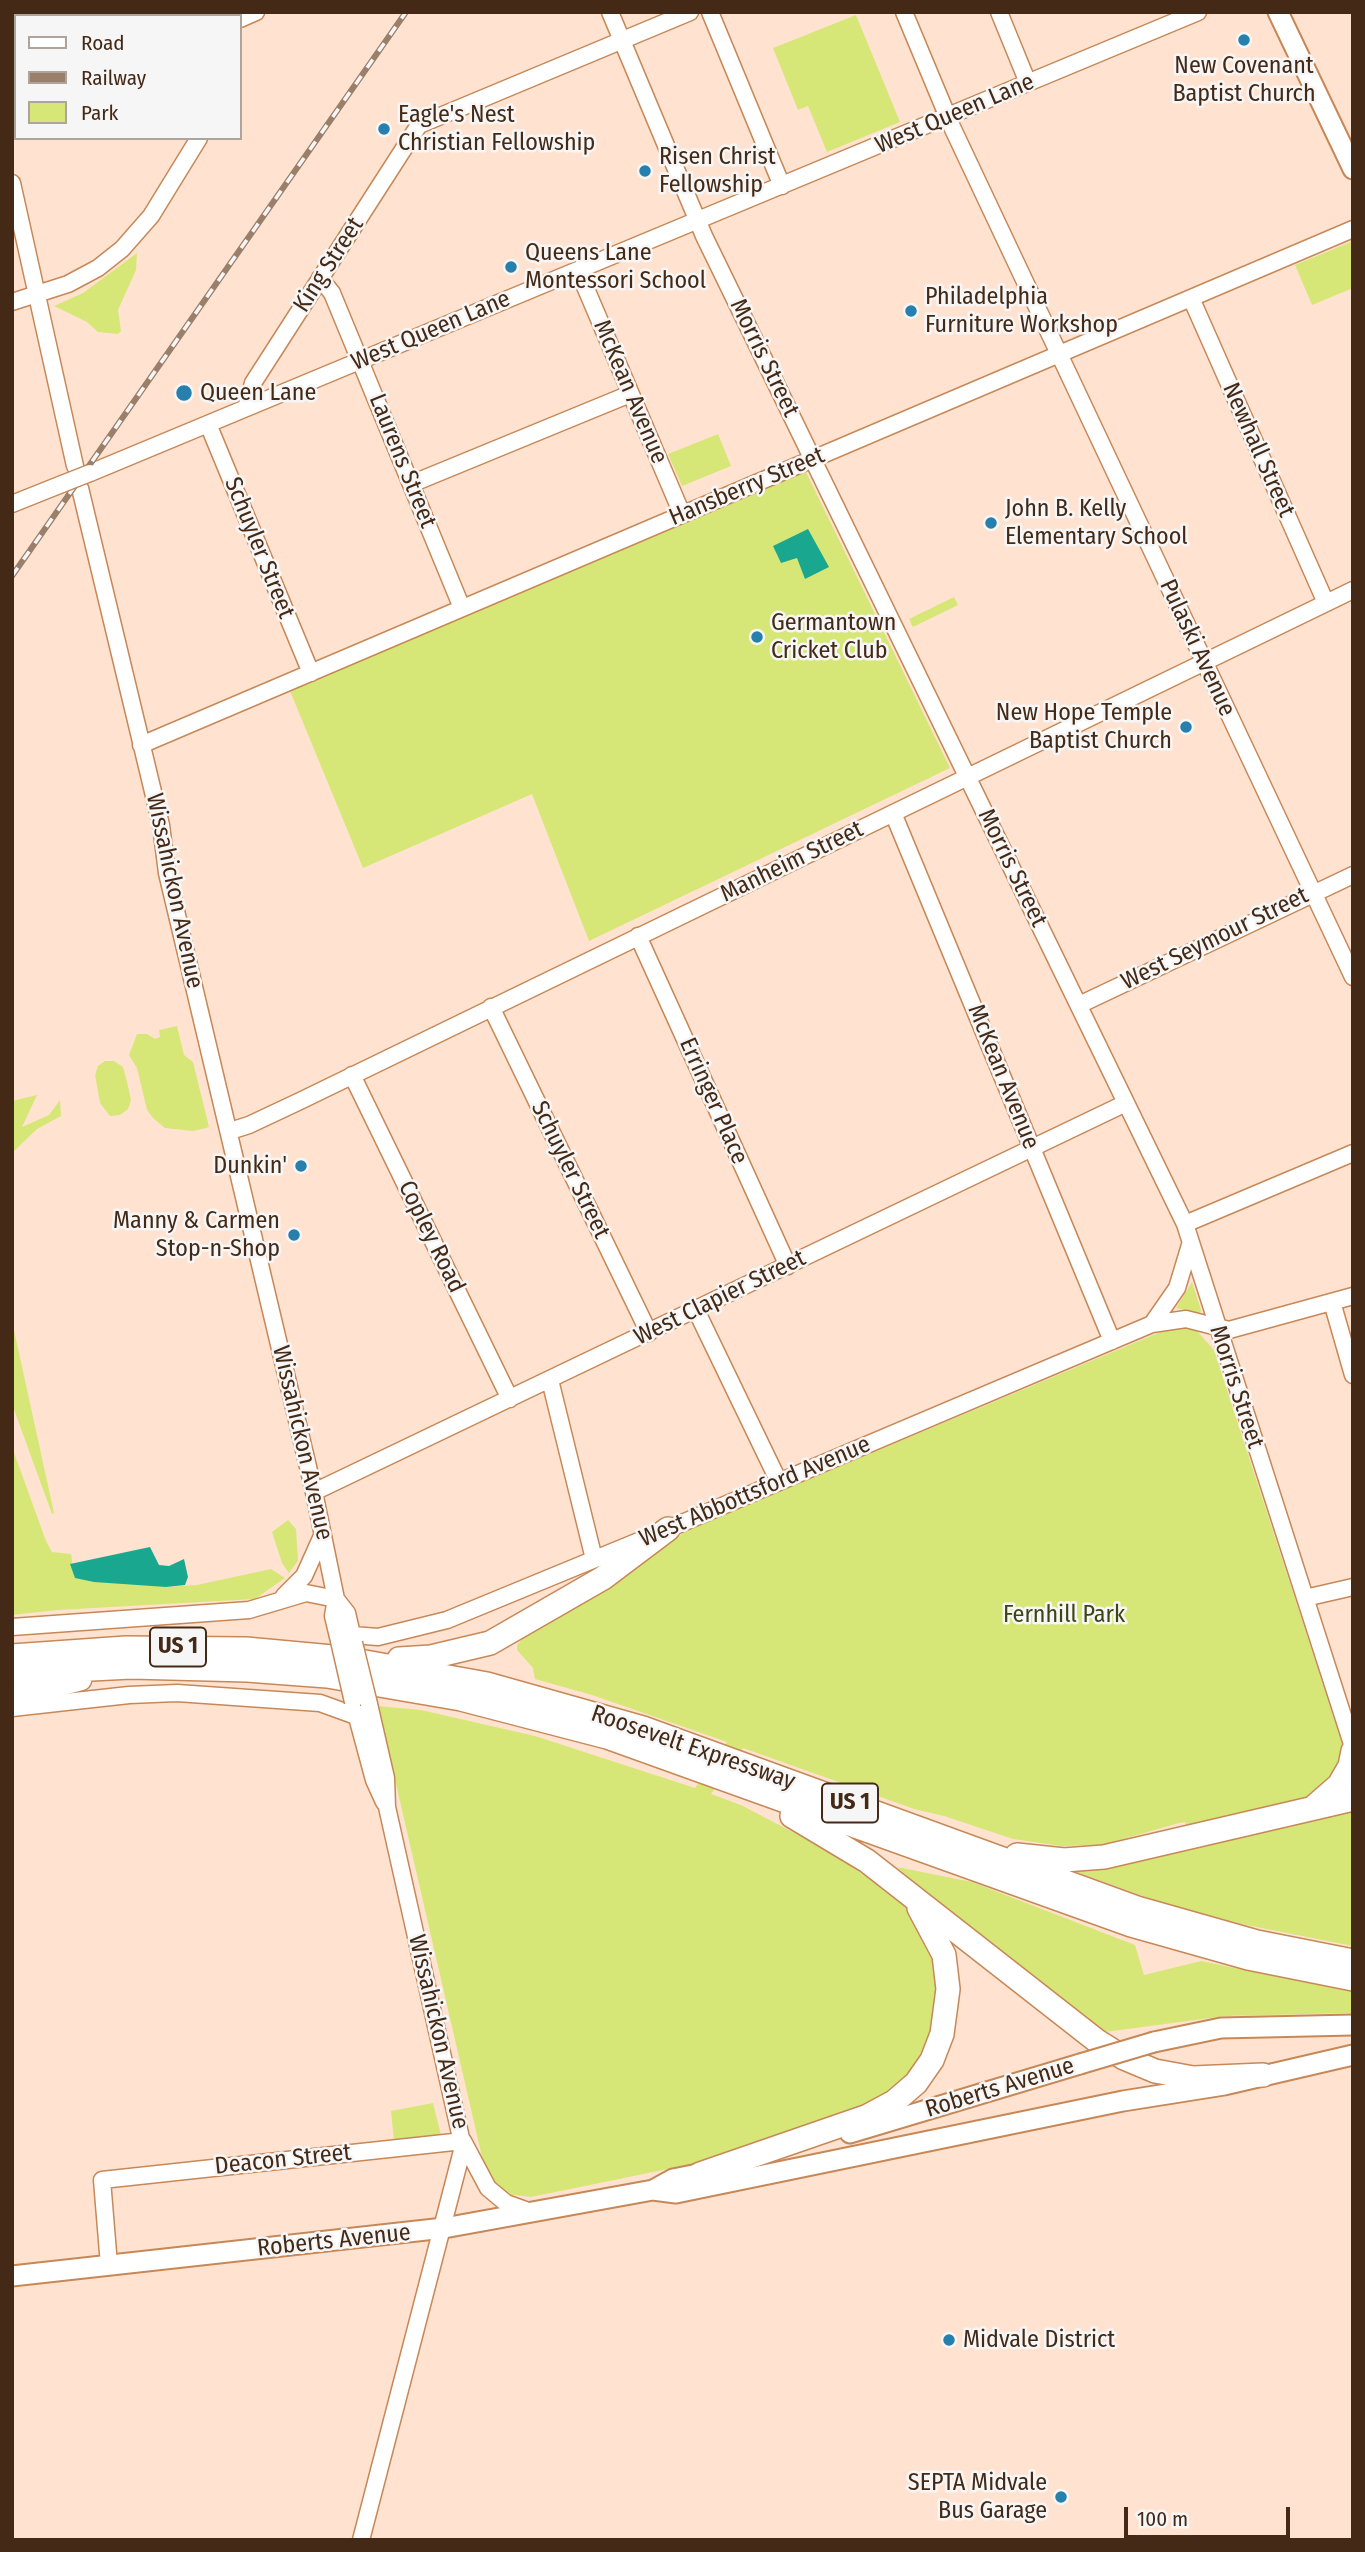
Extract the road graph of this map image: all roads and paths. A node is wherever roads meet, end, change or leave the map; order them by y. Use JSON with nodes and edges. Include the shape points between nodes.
{"nodes":[{"id":1,"x":611,"y":12,"type":"edge"},
{"id":2,"x":690,"y":12,"type":"edge"},
{"id":3,"x":710,"y":12,"type":"edge"},
{"id":4,"x":904,"y":12,"type":"edge"},
{"id":5,"x":999,"y":12,"type":"edge"},
{"id":6,"x":1198,"y":12,"type":"edge"},
{"id":7,"x":1278,"y":12,"type":"edge"},
{"id":8,"x":622,"y":40,"type":"junction"},
{"id":9,"x":1028,"y":83,"type":"junction"},
{"id":10,"x":948,"y":117,"type":"junction"},
{"id":11,"x":198,"y":140,"type":"edge"},
{"id":12,"x":1353,"y":169,"type":"edge"},
{"id":13,"x":12,"y":183,"type":"edge"},
{"id":14,"x":782,"y":186,"type":"junction"},
{"id":15,"x":698,"y":221,"type":"junction"},
{"id":16,"x":1353,"y":229,"type":"edge"},
{"id":17,"x":578,"y":270,"type":"junction"},
{"id":18,"x":320,"y":278,"type":"junction"},
{"id":19,"x":37,"y":296,"type":"junction"},
{"id":20,"x":1191,"y":298,"type":"junction"},
{"id":21,"x":12,"y":302,"type":"edge"},
{"id":22,"x":1059,"y":354,"type":"junction"},
{"id":23,"x":360,"y":361,"type":"junction"},
{"id":24,"x":630,"y":394,"type":"junction"},
{"id":25,"x":246,"y":408,"type":"junction"},
{"id":26,"x":208,"y":424,"type":"junction"},
{"id":27,"x":813,"y":459,"type":"junction"},
{"id":28,"x":77,"y":478,"type":"junction"},
{"id":29,"x":411,"y":484,"type":"junction"},
{"id":30,"x":12,"y":505,"type":"edge"},
{"id":31,"x":682,"y":514,"type":"junction"},
{"id":32,"x":1351,"y":595,"type":"edge"},
{"id":33,"x":1326,"y":603,"type":"junction"},
{"id":34,"x":462,"y":608,"type":"junction"},
{"id":35,"x":1204,"y":662,"type":"junction"},
{"id":36,"x":311,"y":673,"type":"junction"},
{"id":37,"x":141,"y":745,"type":"junction"},
{"id":38,"x":967,"y":776,"type":"junction"},
{"id":39,"x":893,"y":813,"type":"junction"},
{"id":40,"x":1353,"y":874,"type":"edge"},
{"id":41,"x":1312,"y":892,"type":"junction"},
{"id":42,"x":638,"y":936,"type":"junction"},
{"id":43,"x":1353,"y":977,"type":"edge"},
{"id":44,"x":1079,"y":1005,"type":"junction"},
{"id":45,"x":491,"y":1007,"type":"junction"},
{"id":46,"x":352,"y":1075,"type":"junction"},
{"id":47,"x":1126,"y":1103,"type":"junction"},
{"id":48,"x":229,"y":1131,"type":"junction"},
{"id":49,"x":1032,"y":1148,"type":"junction"},
{"id":50,"x":1353,"y":1153,"type":"edge"},
{"id":51,"x":1185,"y":1224,"type":"junction"},
{"id":52,"x":1190,"y":1243,"type":"junction"},
{"id":53,"x":788,"y":1266,"type":"junction"},
{"id":54,"x":1353,"y":1296,"type":"edge"},
{"id":55,"x":1332,"y":1302,"type":"junction"},
{"id":56,"x":696,"y":1310,"type":"junction"},
{"id":57,"x":1152,"y":1324,"type":"junction"},
{"id":58,"x":1216,"y":1328,"type":"junction"},
{"id":59,"x":649,"y":1333,"type":"junction"},
{"id":60,"x":1112,"y":1341,"type":"junction"},
{"id":61,"x":1353,"y":1375,"type":"edge"},
{"id":62,"x":550,"y":1380,"type":"junction"},
{"id":63,"x":510,"y":1399,"type":"junction"},
{"id":64,"x":779,"y":1482,"type":"junction"},
{"id":65,"x":314,"y":1492,"type":"junction"},
{"id":66,"x":668,"y":1529,"type":"junction"},
{"id":67,"x":323,"y":1534,"type":"junction"},
{"id":68,"x":594,"y":1559,"type":"junction"},
{"id":69,"x":1353,"y":1587,"type":"edge"},
{"id":70,"x":579,"y":1592,"type":"junction"},
{"id":71,"x":1304,"y":1598,"type":"junction"},
{"id":72,"x":336,"y":1599,"type":"junction"},
{"id":73,"x":277,"y":1601,"type":"junction"},
{"id":74,"x":12,"y":1628,"type":"edge"},
{"id":75,"x":348,"y":1640,"type":"junction"},
{"id":76,"x":12,"y":1656,"type":"edge"},
{"id":77,"x":368,"y":1663,"type":"junction"},
{"id":78,"x":131,"y":1667,"type":"junction"},
{"id":79,"x":12,"y":1673,"type":"edge"},
{"id":80,"x":12,"y":1697,"type":"edge"},
{"id":81,"x":360,"y":1707,"type":"junction"},
{"id":82,"x":12,"y":1709,"type":"edge"},
{"id":83,"x":1353,"y":1749,"type":"edge"},
{"id":84,"x":722,"y":1779,"type":"junction"},
{"id":85,"x":1353,"y":1799,"type":"edge"},
{"id":86,"x":1315,"y":1806,"type":"junction"},
{"id":87,"x":953,"y":1842,"type":"junction"},
{"id":88,"x":901,"y":1887,"type":"junction"},
{"id":89,"x":1353,"y":1961,"type":"edge"},
{"id":90,"x":1353,"y":1979,"type":"edge"},
{"id":91,"x":1353,"y":2025,"type":"edge"},
{"id":92,"x":1353,"y":2055,"type":"edge"},
{"id":93,"x":1263,"y":2075,"type":"junction"},
{"id":94,"x":463,"y":2141,"type":"junction"},
{"id":95,"x":701,"y":2174,"type":"junction"},
{"id":96,"x":653,"y":2190,"type":"junction"},
{"id":97,"x":533,"y":2213,"type":"junction"},
{"id":98,"x":444,"y":2228,"type":"junction"},
{"id":99,"x":109,"y":2265,"type":"junction"},
{"id":100,"x":12,"y":2276,"type":"edge"},
{"id":101,"x":361,"y":2540,"type":"edge"}],
"edges":[{"from":1,"to":8,"type":"street","name":"Morris Street"},
{"from":2,"to":8,"type":"street"},
{"from":3,"to":14,"type":"street"},
{"from":4,"to":10,"type":"street","name":"Pulaski Avenue"},
{"from":5,"to":9,"type":"street"},
{"from":6,"to":9,"type":"street","name":"West Queen Lane"},
{"from":7,"to":12,"type":"main road"},
{"from":8,"to":15,"type":"street","name":"Morris Street"},
{"from":8,"to":18,"type":"street","name":"King Street","via":[[419,125]]},
{"from":9,"to":10,"type":"street","name":"West Queen Lane"},
{"from":10,"to":14,"type":"street","name":"West Queen Lane"},
{"from":10,"to":22,"type":"street","name":"Pulaski Avenue"},
{"from":11,"to":19,"type":"street","via":[[146,223],[122,249],[83,277]]},
{"from":13,"to":19,"type":"street","name":"Wissahickon Avenue"},
{"from":14,"to":15,"type":"street","name":"West Queen Lane"},
{"from":15,"to":17,"type":"street","name":"West Queen Lane"},
{"from":15,"to":27,"type":"street","name":"Morris Street"},
{"from":16,"to":20,"type":"street","name":"Hansberry Street"},
{"from":17,"to":23,"type":"street","name":"West Queen Lane"},
{"from":17,"to":24,"type":"street","name":"McKean Avenue"},
{"from":18,"to":23,"type":"street","name":"Laurens Street","via":[[332,293]]},
{"from":18,"to":25,"type":"street","name":"King Street","via":[[253,383]]},
{"from":19,"to":21,"type":"street"},
{"from":19,"to":28,"type":"street","name":"Wissahickon Avenue"},
{"from":20,"to":22,"type":"street","name":"Hansberry Street"},
{"from":20,"to":33,"type":"street","name":"Newhall Street"},
{"from":22,"to":27,"type":"street","name":"Hansberry Street"},
{"from":22,"to":35,"type":"street","name":"Pulaski Avenue"},
{"from":23,"to":25,"type":"street","name":"West Queen Lane"},
{"from":23,"to":29,"type":"street","name":"Laurens Street"},
{"from":24,"to":29,"type":"street"},
{"from":24,"to":31,"type":"street","name":"McKean Avenue"},
{"from":25,"to":26,"type":"street","name":"West Queen Lane"},
{"from":26,"to":28,"type":"street","name":"West Queen Lane"},
{"from":26,"to":36,"type":"street","name":"Schuyler Street"},
{"from":27,"to":31,"type":"street","name":"Hansberry Street"},
{"from":27,"to":38,"type":"street","name":"Morris Street"},
{"from":28,"to":30,"type":"street","name":"West Queen Lane"},
{"from":28,"to":37,"type":"street","name":"Wissahickon Avenue"},
{"from":29,"to":34,"type":"street","name":"Laurens Street"},
{"from":31,"to":34,"type":"street","name":"Hansberry Street"},
{"from":32,"to":33,"type":"street","name":"Manheim Street"},
{"from":33,"to":35,"type":"street","name":"Manheim Street"},
{"from":34,"to":36,"type":"street","name":"Hansberry Street"},
{"from":35,"to":38,"type":"street","name":"Manheim Street"},
{"from":35,"to":41,"type":"street","name":"Pulaski Avenue"},
{"from":36,"to":37,"type":"street","name":"Hansberry Street"},
{"from":37,"to":48,"type":"street","name":"Wissahickon Avenue"},
{"from":38,"to":39,"type":"street","name":"Manheim Street"},
{"from":38,"to":44,"type":"street","name":"Morris Street"},
{"from":39,"to":42,"type":"street","name":"Manheim Street"},
{"from":39,"to":49,"type":"street","name":"McKean Avenue"},
{"from":40,"to":41,"type":"street","name":"West Seymour Street"},
{"from":41,"to":43,"type":"street","name":"Pulaski Avenue"},
{"from":41,"to":44,"type":"street","name":"West Seymour Street"},
{"from":42,"to":45,"type":"street","name":"Manheim Street"},
{"from":42,"to":53,"type":"street","name":"Erringer Place"},
{"from":44,"to":47,"type":"street","name":"Morris Street"},
{"from":45,"to":46,"type":"street","name":"Manheim Street"},
{"from":45,"to":59,"type":"street","name":"Schuyler Street"},
{"from":46,"to":48,"type":"street","name":"Manheim Street"},
{"from":46,"to":63,"type":"street","name":"Copley Road"},
{"from":47,"to":49,"type":"street","name":"West Clapier Street"},
{"from":47,"to":51,"type":"street","name":"Morris Street"},
{"from":48,"to":65,"type":"street","name":"Wissahickon Avenue"},
{"from":49,"to":53,"type":"street","name":"West Clapier Street"},
{"from":49,"to":60,"type":"street","name":"McKean Avenue"},
{"from":50,"to":51,"type":"street"},
{"from":51,"to":52,"type":"street","name":"Morris Street"},
{"from":52,"to":57,"type":"street","via":[[1177,1288]]},
{"from":52,"to":58,"type":"street","name":"Morris Street"},
{"from":53,"to":56,"type":"street","name":"West Clapier Street"},
{"from":54,"to":55,"type":"street","name":"West Abbottsford Avenue"},
{"from":55,"to":58,"type":"street","name":"West Abbottsford Avenue","via":[[1229,1330]]},
{"from":55,"to":61,"type":"street"},
{"from":56,"to":59,"type":"street","name":"West Clapier Street"},
{"from":56,"to":64,"type":"street"},
{"from":57,"to":58,"type":"street","name":"West Abbottsford Avenue","via":[[1180,1318]]},
{"from":57,"to":60,"type":"street","name":"West Abbottsford Avenue"},
{"from":58,"to":71,"type":"street","name":"Morris Street"},
{"from":59,"to":62,"type":"street","name":"West Clapier Street"},
{"from":60,"to":64,"type":"street","name":"West Abbottsford Avenue"},
{"from":62,"to":63,"type":"street","name":"West Clapier Street"},
{"from":62,"to":68,"type":"street"},
{"from":63,"to":65,"type":"street","name":"West Clapier Street"},
{"from":64,"to":66,"type":"street","name":"West Abbottsford Avenue"},
{"from":65,"to":67,"type":"street","name":"Wissahickon Avenue"},
{"from":66,"to":68,"type":"street","name":"West Abbottsford Avenue"},
{"from":66,"to":70,"type":"highway"},
{"from":67,"to":72,"type":"street","name":"Wissahickon Avenue"},
{"from":67,"to":73,"type":"street","via":[[304,1576]]},
{"from":68,"to":70,"type":"highway"},
{"from":68,"to":75,"type":"street","name":"West Abbottsford Avenue","via":[[434,1624]]},
{"from":69,"to":71,"type":"street"},
{"from":70,"to":77,"type":"highway","via":[[475,1648]]},
{"from":71,"to":83,"type":"street","name":"Morris Street"},
{"from":72,"to":73,"type":"street","via":[[306,1593]]},
{"from":72,"to":75,"type":"street","name":"Wissahickon Avenue","via":[[333,1616]]},
{"from":73,"to":74,"type":"street","via":[[249,1610]]},
{"from":75,"to":81,"type":"street","name":"Wissahickon Avenue","bridge":true},
{"from":76,"to":77,"type":"highway","name":"Roosevelt Expressway","number":"US 1","via":[[213,1648]]},
{"from":77,"to":87,"type":"highway","name":"Roosevelt Expressway","number":"US 1","via":[[487,1684],[603,1715]]},
{"from":78,"to":79,"type":"highway","name":"Roosevelt Expressway","number":"US 1"},
{"from":78,"to":80,"type":"highway"},
{"from":78,"to":84,"type":"highway","name":"Roosevelt Expressway","number":"US 1","via":[[288,1673],[422,1691],[575,1727]]},
{"from":81,"to":82,"type":"street","via":[[177,1693]]},
{"from":81,"to":94,"type":"street","name":"Wissahickon Avenue","via":[[386,1778],[387,1807]]},
{"from":83,"to":86,"type":"highway","via":[[1339,1785]]},
{"from":84,"to":88,"type":"highway","via":[[833,1839]]},
{"from":84,"to":90,"type":"highway","name":"Roosevelt Expressway","number":"US 1","via":[[1131,1925],[1248,1958]]},
{"from":85,"to":86,"type":"highway"},
{"from":86,"to":87,"type":"highway","via":[[1084,1860],[1045,1859]]},
{"from":87,"to":89,"type":"highway","name":"Roosevelt Expressway","number":"US 1","via":[[1178,1921]]},
{"from":88,"to":93,"type":"highway","via":[[1124,2058],[1174,2076]]},
{"from":88,"to":95,"type":"highway","via":[[932,1928],[948,1976],[943,2034],[925,2071],[906,2092],[875,2113]]},
{"from":91,"to":95,"type":"main road","name":"Roberts Avenue","bridge":true,"via":[[1221,2028],[1154,2042]]},
{"from":92,"to":93,"type":"main road","name":"Roberts Avenue"},
{"from":93,"to":96,"type":"main road","name":"Roberts Avenue","via":[[676,2193]]},
{"from":94,"to":97,"type":"street","via":[[488,2188],[506,2203]]},
{"from":94,"to":98,"type":"street","name":"Wissahickon Avenue"},
{"from":94,"to":99,"type":"street","name":"Deacon Street","via":[[102,2180]]},
{"from":95,"to":96,"type":"main road","name":"Roberts Avenue","via":[[673,2179]]},
{"from":96,"to":97,"type":"main road","name":"Roberts Avenue"},
{"from":97,"to":98,"type":"main road","name":"Roberts Avenue"},
{"from":98,"to":99,"type":"main road","name":"Roberts Avenue"},
{"from":98,"to":101,"type":"street","name":"Wissahickon Avenue"},
{"from":99,"to":100,"type":"main road","name":"Roberts Avenue"}]}
